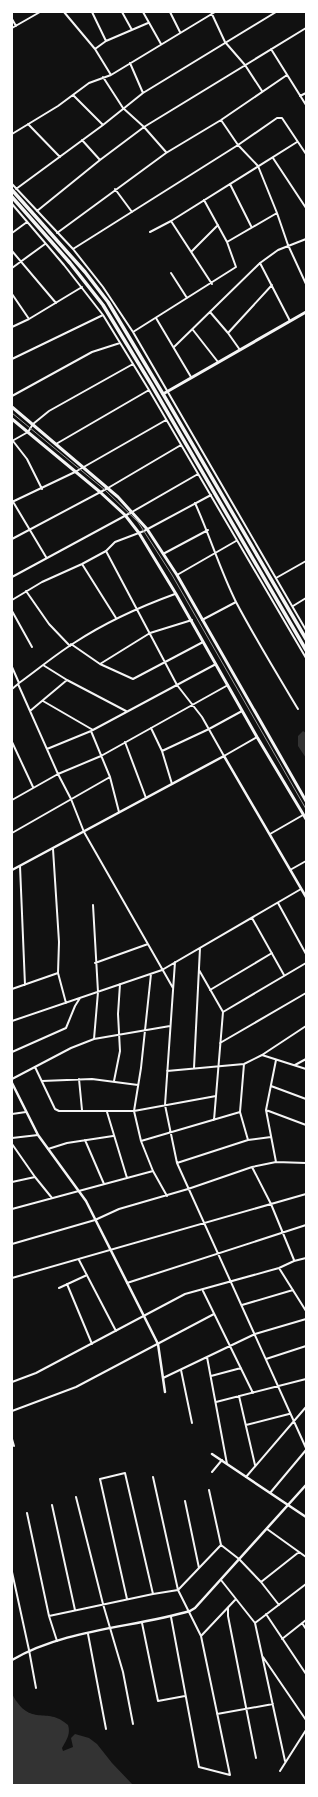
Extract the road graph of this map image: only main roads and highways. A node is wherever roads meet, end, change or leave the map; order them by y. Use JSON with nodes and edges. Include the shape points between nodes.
{"nodes":[{"id":1,"x":14,"y":189,"type":"edge"},
{"id":2,"x":12,"y":197,"type":"edge"},
{"id":3,"x":306,"y":312,"type":"edge"},
{"id":4,"x":163,"y":394,"type":"junction"},
{"id":5,"x":12,"y":407,"type":"edge"},
{"id":6,"x":12,"y":419,"type":"edge"},
{"id":7,"x":306,"y":638,"type":"edge"},
{"id":8,"x":306,"y":650,"type":"edge"},
{"id":9,"x":306,"y":801,"type":"edge"},
{"id":10,"x":306,"y":819,"type":"edge"}],
"edges":[{"from":1,"to":4,"type":"highway","via":[[94,283]]},
{"from":2,"to":8,"type":"highway","via":[[70,263],[111,318]]},
{"from":3,"to":4,"type":"main road"},
{"from":4,"to":7,"type":"highway"},
{"from":5,"to":9,"type":"main road","via":[[108,488],[147,529],[177,575]]},
{"from":6,"to":10,"type":"main road","via":[[100,492],[125,515],[139,533]]}]}
